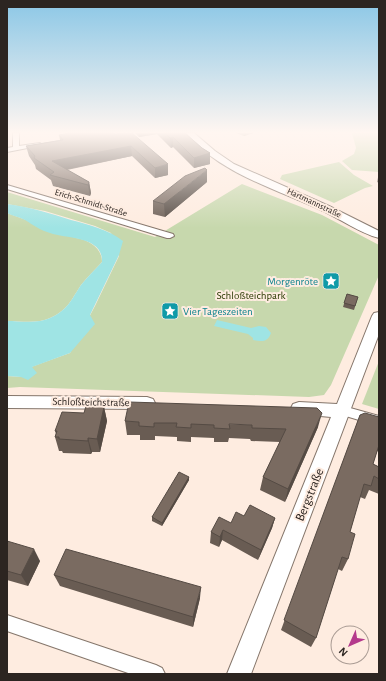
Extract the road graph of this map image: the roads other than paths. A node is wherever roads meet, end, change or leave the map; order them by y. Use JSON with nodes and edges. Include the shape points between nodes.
{"nodes":[{"id":1,"x":229,"y":165,"type":"edge"},
{"id":2,"x":7,"y":187,"type":"edge"},
{"id":3,"x":379,"y":235,"type":"edge"},
{"id":4,"x":170,"y":236,"type":"dead end"},
{"id":5,"x":379,"y":316,"type":"edge"},
{"id":6,"x":7,"y":402,"type":"edge"},
{"id":7,"x":164,"y":404,"type":"edge"},
{"id":8,"x":282,"y":407,"type":"edge"},
{"id":9,"x":343,"y":411,"type":"junction"},
{"id":10,"x":379,"y":421,"type":"edge"},
{"id":11,"x":7,"y":623,"type":"edge"},
{"id":12,"x":156,"y":674,"type":"edge"},
{"id":13,"x":240,"y":674,"type":"edge"}],
"edges":[{"from":1,"to":3,"type":"main road","name":"Hartmannstraße"},
{"from":2,"to":4,"type":"street","name":"Erich-Schmidt-Straße"},
{"from":5,"to":9,"type":"main road","name":"Bergstraße"},
{"from":6,"to":7,"type":"main road","name":"Schloßteichstraße"},
{"from":8,"to":9,"type":"main road"},
{"from":9,"to":10,"type":"street"},
{"from":9,"to":13,"type":"main road","name":"Bergstraße"},
{"from":11,"to":12,"type":"street"}]}
